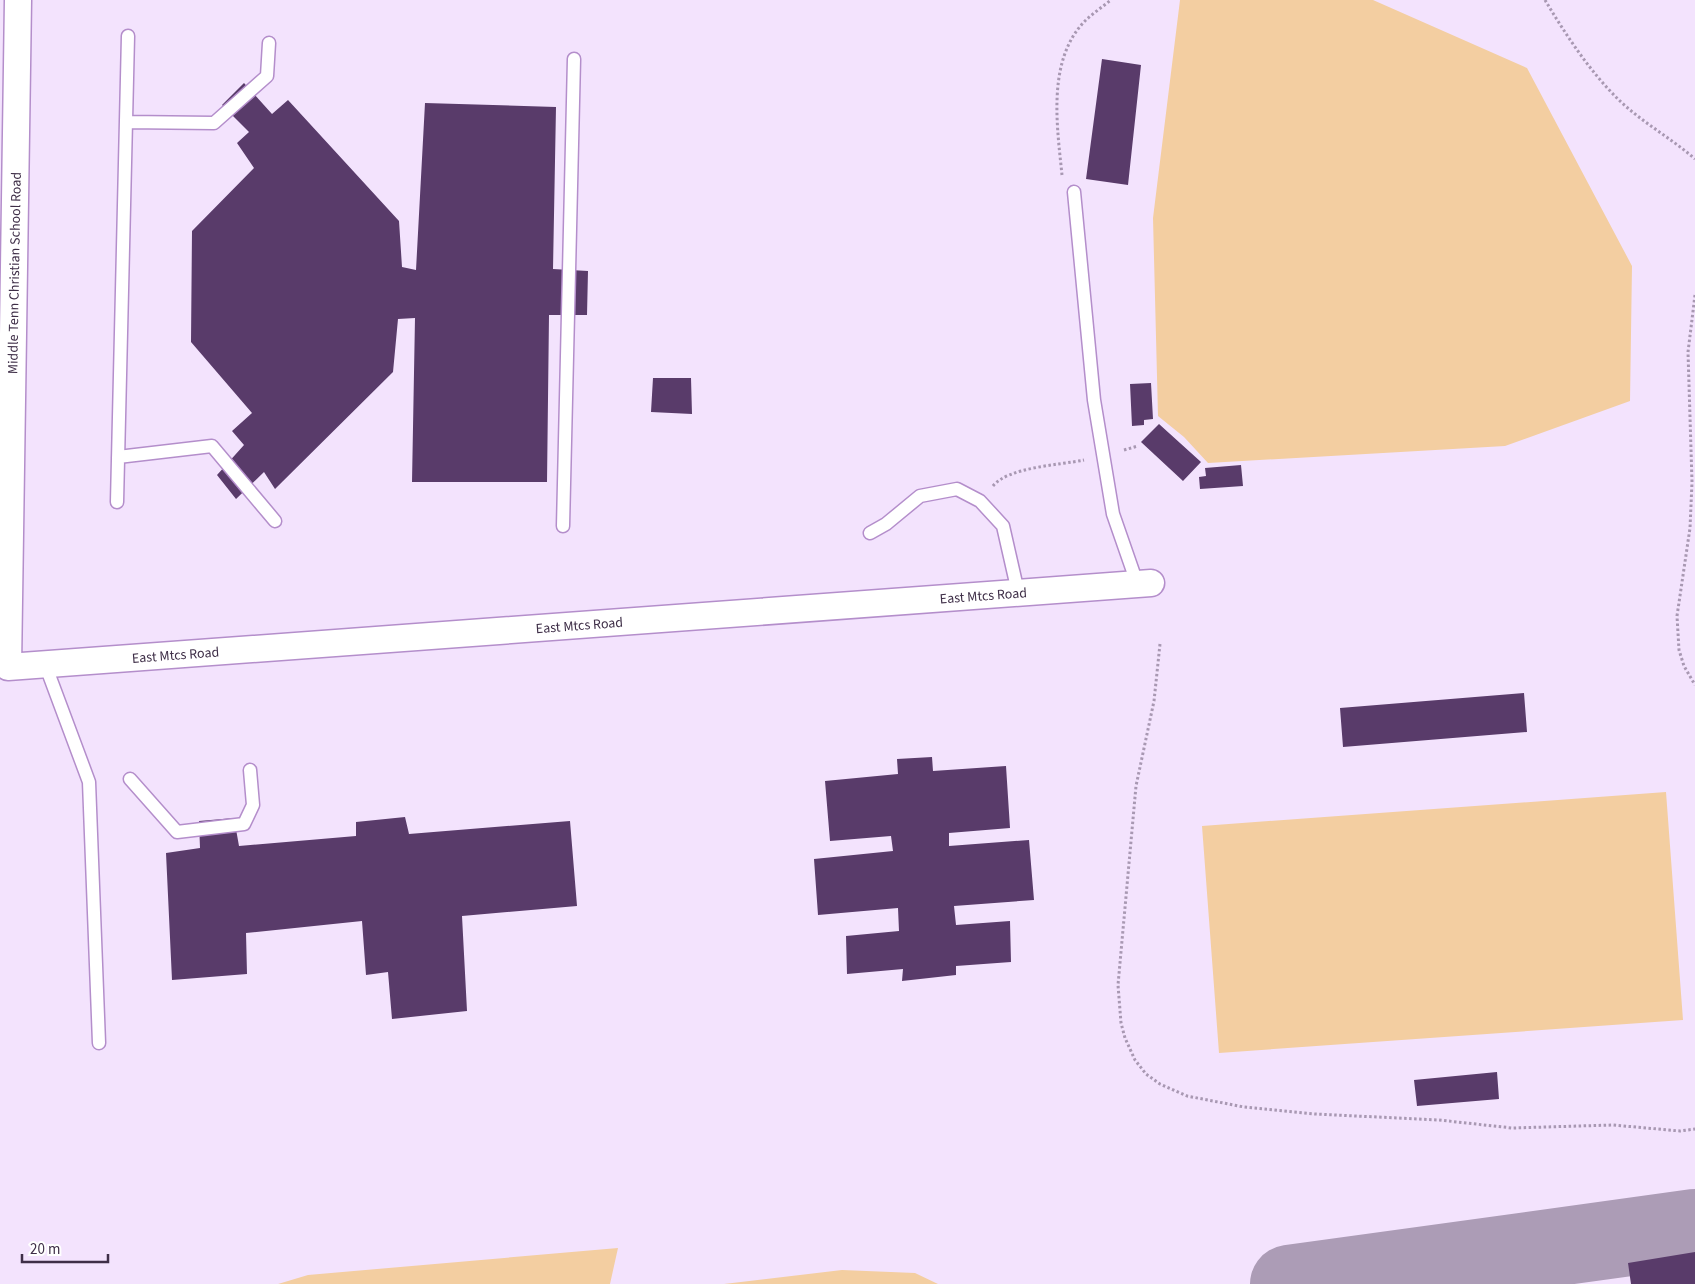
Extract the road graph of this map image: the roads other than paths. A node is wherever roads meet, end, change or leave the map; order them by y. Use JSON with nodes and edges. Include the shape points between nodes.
{"nodes":[{"id":1,"x":18,"y":0,"type":"edge"},
{"id":2,"x":128,"y":36,"type":"dead end"},
{"id":3,"x":270,"y":43,"type":"dead end"},
{"id":4,"x":574,"y":58,"type":"dead end"},
{"id":5,"x":126,"y":122,"type":"junction"},
{"id":6,"x":1074,"y":192,"type":"road end"},
{"id":7,"x":8,"y":201,"type":"edge"},
{"id":8,"x":118,"y":457,"type":"junction"},
{"id":9,"x":117,"y":502,"type":"dead end"},
{"id":10,"x":275,"y":521,"type":"dead end"},
{"id":11,"x":563,"y":526,"type":"dead end"},
{"id":12,"x":870,"y":533,"type":"dead end"},
{"id":13,"x":5,"y":579,"type":"edge"},
{"id":14,"x":1144,"y":583,"type":"joint"},
{"id":15,"x":1018,"y":592,"type":"junction"},
{"id":16,"x":45,"y":664,"type":"junction"},
{"id":17,"x":8,"y":667,"type":"joint"},
{"id":18,"x":250,"y":770,"type":"dead end"},
{"id":19,"x":130,"y":779,"type":"dead end"},
{"id":20,"x":100,"y":1043,"type":"dead end"}],
"edges":[{"from":1,"to":7,"type":"street","name":"Middle Tenn Christian School Road"},
{"from":2,"to":5,"type":"lane"},
{"from":3,"to":5,"type":"lane","via":[[267,76],[214,123]]},
{"from":4,"to":11,"type":"lane"},
{"from":5,"to":8,"type":"lane"},
{"from":6,"to":14,"type":"lane","via":[[1094,400],[1113,514]]},
{"from":7,"to":13,"type":"street","name":"Middle Tenn Christian School Road"},
{"from":8,"to":9,"type":"lane"},
{"from":8,"to":10,"type":"lane","via":[[212,446]]},
{"from":12,"to":15,"type":"lane","via":[[920,496],[957,489],[980,502],[1003,526]]},
{"from":13,"to":17,"type":"street","name":"Middle Tenn Christian School Road"},
{"from":14,"to":15,"type":"street","name":"East Mtcs Road"},
{"from":15,"to":16,"type":"street","name":"East Mtcs Road"},
{"from":16,"to":17,"type":"street","name":"East Mtcs Road"},
{"from":16,"to":20,"type":"lane","via":[[89,782]]},
{"from":18,"to":19,"type":"lane","via":[[253,805],[244,824],[177,832]]}]}
